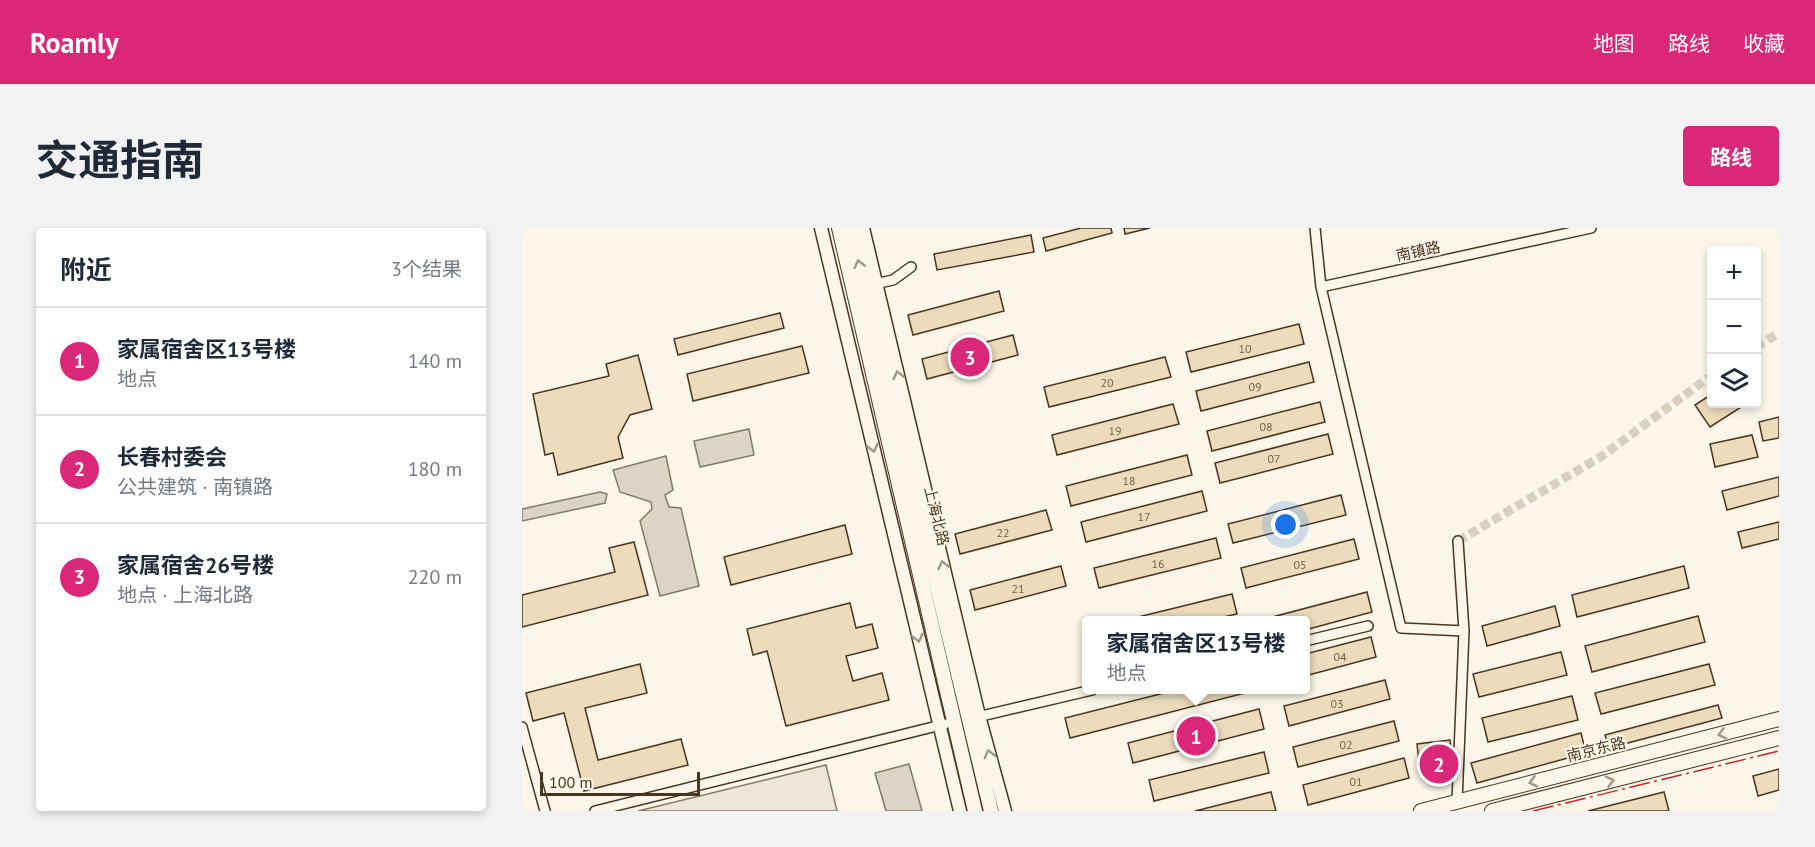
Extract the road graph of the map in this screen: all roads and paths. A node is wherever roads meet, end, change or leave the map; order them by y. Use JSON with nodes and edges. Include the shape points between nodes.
{"nodes":[{"id":1,"x":821,"y":228,"type":"edge"},
{"id":2,"x":839,"y":228,"type":"edge"},
{"id":3,"x":851,"y":228,"type":"edge"},
{"id":4,"x":863,"y":228,"type":"edge"},
{"id":5,"x":1315,"y":228,"type":"edge"},
{"id":6,"x":1591,"y":228,"type":"edge"},
{"id":7,"x":911,"y":267,"type":"dead end"},
{"id":8,"x":871,"y":285,"type":"junction"},
{"id":9,"x":1322,"y":287,"type":"junction"},
{"id":10,"x":1458,"y":541,"type":"dead end"},
{"id":11,"x":1368,"y":626,"type":"dead end"},
{"id":12,"x":1464,"y":631,"type":"junction"},
{"id":13,"x":1310,"y":640,"type":"edge"},
{"id":14,"x":1082,"y":692,"type":"edge"},
{"id":15,"x":974,"y":718,"type":"junction"},
{"id":16,"x":1779,"y":719,"type":"edge"},
{"id":17,"x":953,"y":722,"type":"junction"},
{"id":18,"x":939,"y":726,"type":"junction"},
{"id":19,"x":522,"y":727,"type":"edge"},
{"id":20,"x":1779,"y":738,"type":"edge"},
{"id":21,"x":1457,"y":802,"type":"junction"},
{"id":22,"x":544,"y":811,"type":"edge"},
{"id":23,"x":595,"y":811,"type":"edge"},
{"id":24,"x":960,"y":811,"type":"edge"},
{"id":25,"x":975,"y":811,"type":"edge"},
{"id":26,"x":991,"y":811,"type":"edge"},
{"id":27,"x":1005,"y":811,"type":"edge"},
{"id":28,"x":1421,"y":811,"type":"edge"},
{"id":29,"x":1492,"y":811,"type":"edge"}],
"edges":[{"from":1,"to":18,"type":"street","one_way":true},
{"from":2,"to":17,"type":"main road","name":"上海北路"},
{"from":8,"to":3,"type":"main road","name":"上海北路","one_way":true},
{"from":4,"to":8,"type":"street"},
{"from":5,"to":9,"type":"street"},
{"from":6,"to":9,"type":"street","name":"南镇路"},
{"from":7,"to":8,"type":"street","via":[[893,280]]},
{"from":15,"to":8,"type":"main road","name":"上海北路","one_way":true},
{"from":9,"to":12,"type":"street","via":[[1401,628]]},
{"from":10,"to":12,"type":"street"},
{"from":11,"to":13,"type":"street"},
{"from":12,"to":21,"type":"street"},
{"from":14,"to":15,"type":"street"},
{"from":15,"to":17,"type":"street"},
{"from":15,"to":26,"type":"main road","name":"上海北路"},
{"from":27,"to":15,"type":"street","one_way":true},
{"from":16,"to":21,"type":"main road","name":"南京东路","one_way":true},
{"from":17,"to":18,"type":"street"},
{"from":17,"to":25,"type":"main road","name":"上海北路"},
{"from":18,"to":23,"type":"street"},
{"from":18,"to":24,"type":"street"},
{"from":19,"to":22,"type":"street"},
{"from":29,"to":20,"type":"main road","one_way":true},
{"from":21,"to":28,"type":"main road","name":"南京东路"}]}
